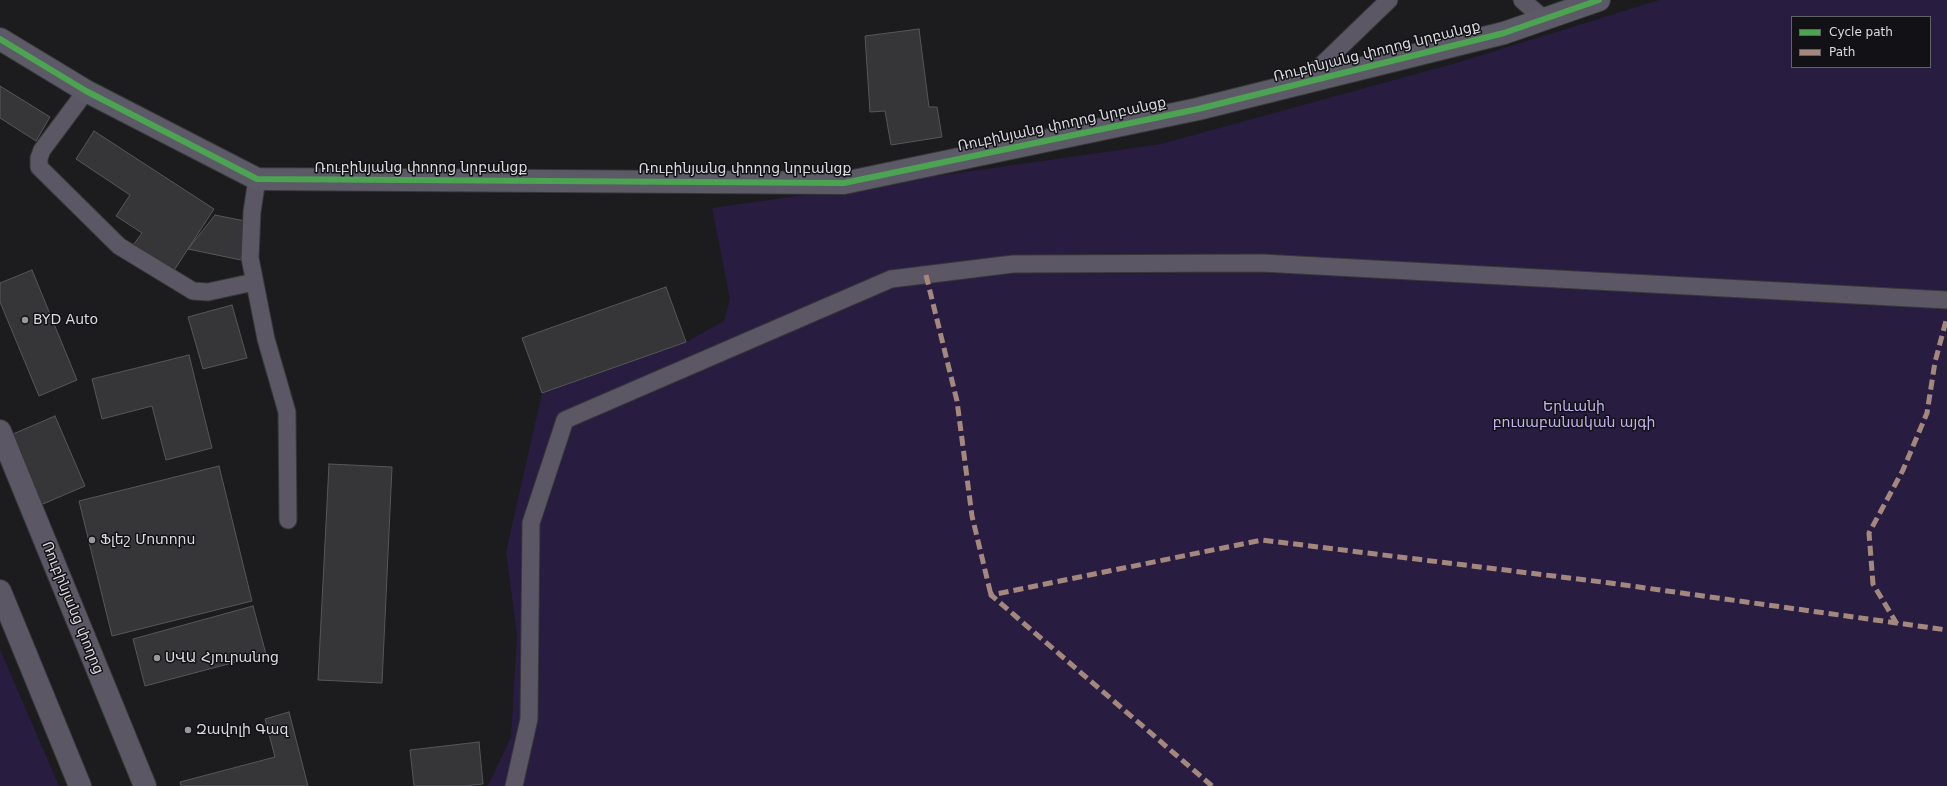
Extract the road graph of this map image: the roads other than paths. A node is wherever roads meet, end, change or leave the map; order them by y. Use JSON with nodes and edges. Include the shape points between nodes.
{"nodes":[{"id":1,"x":1389,"y":0,"type":"edge"},
{"id":2,"x":1522,"y":0,"type":"edge"},
{"id":3,"x":1599,"y":0,"type":"edge"},
{"id":4,"x":1544,"y":19,"type":"junction"},
{"id":5,"x":0,"y":39,"type":"edge"},
{"id":6,"x":1304,"y":82,"type":"junction"},
{"id":7,"x":86,"y":91,"type":"junction"},
{"id":8,"x":257,"y":179,"type":"junction"},
{"id":9,"x":254,"y":282,"type":"junction"},
{"id":10,"x":1947,"y":300,"type":"edge"},
{"id":11,"x":0,"y":431,"type":"edge"},
{"id":12,"x":288,"y":520,"type":"dead end"},
{"id":13,"x":0,"y":590,"type":"edge"},
{"id":14,"x":80,"y":786,"type":"edge"},
{"id":15,"x":144,"y":786,"type":"edge"},
{"id":16,"x":514,"y":786,"type":"edge"}],
"edges":[{"from":1,"to":6,"type":"lane"},
{"from":2,"to":4,"type":"lane"},
{"from":3,"to":4,"type":"street","name":"Ռուբինյանց փողոց նրբանցք"},
{"from":4,"to":6,"type":"street","name":"Ռուբինյանց փողոց նրբանցք","via":[[1504,33]]},
{"from":5,"to":7,"type":"street","name":"Ռուբինյանց փողոց նրբանցք"},
{"from":6,"to":8,"type":"street","name":"Ռուբինյանց փողոց նրբանցք","via":[[1198,109],[844,183]]},
{"from":7,"to":8,"type":"street","name":"Ռուբինյանց փողոց նրբանցք"},
{"from":7,"to":9,"type":"lane","via":[[42,150],[39,168],[119,246],[193,291],[208,292]]},
{"from":8,"to":9,"type":"lane","via":[[252,212],[250,258]]},
{"from":9,"to":12,"type":"lane","via":[[266,339],[287,412]]},
{"from":10,"to":16,"type":"lane","via":[[1262,263],[1013,264],[891,279],[565,420],[531,523],[529,719]]},
{"from":11,"to":15,"type":"main road","name":"Ռուբինյանց փողոց"},
{"from":13,"to":14,"type":"main road"}]}
